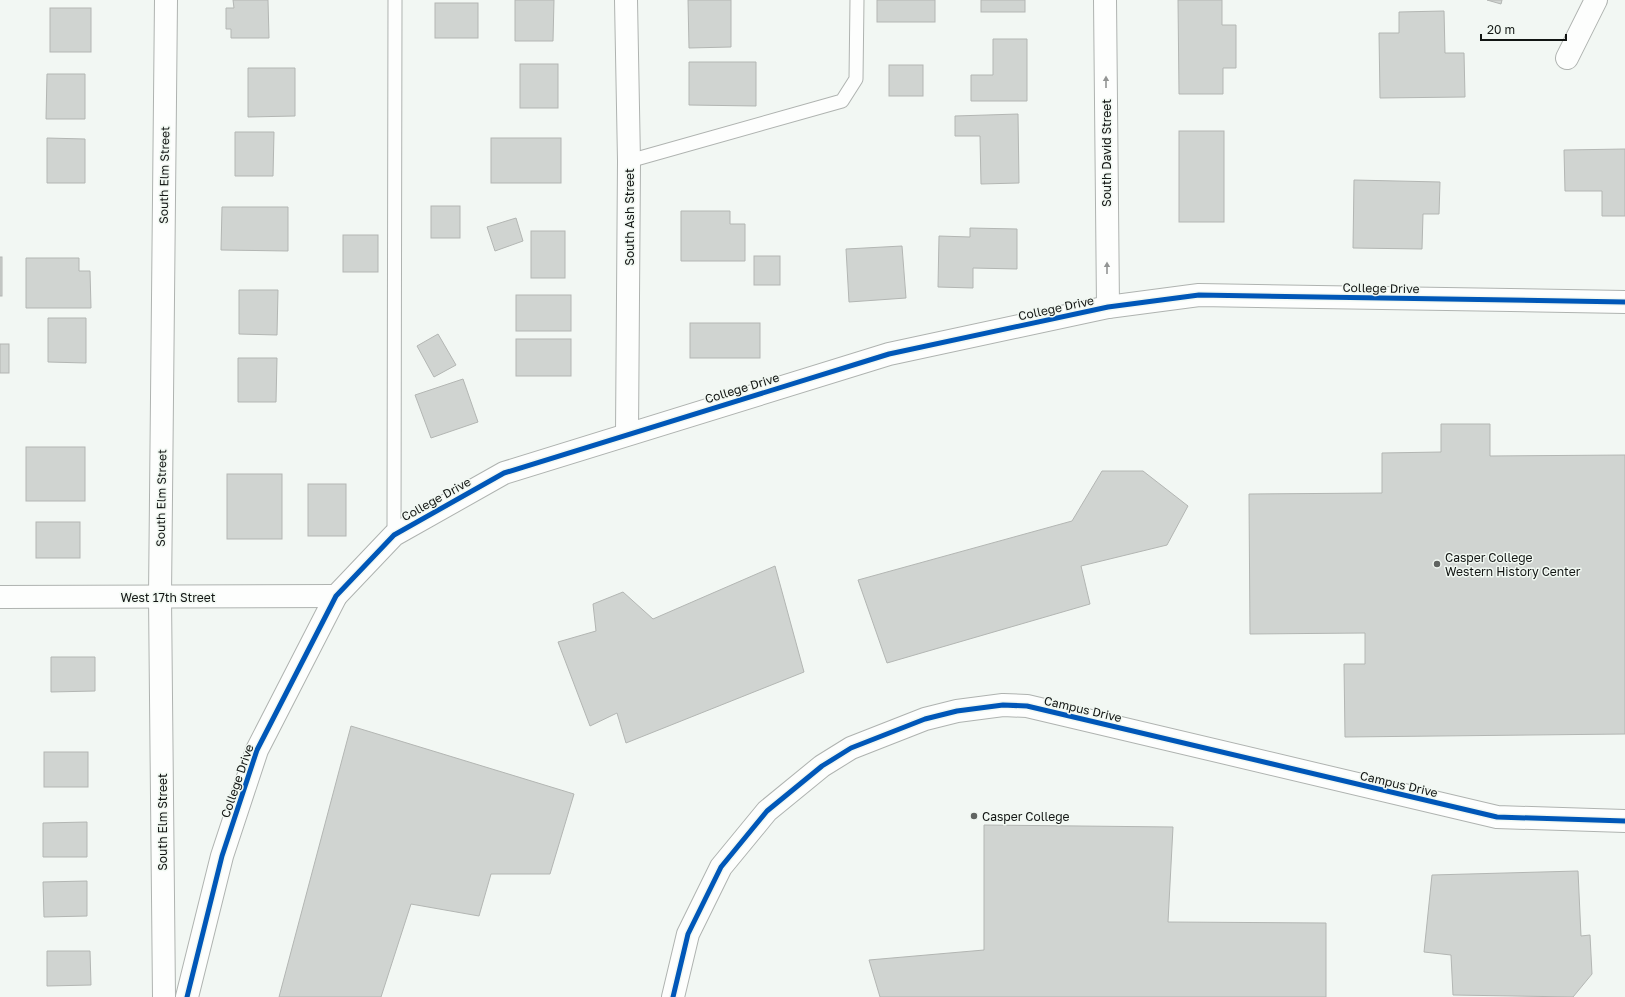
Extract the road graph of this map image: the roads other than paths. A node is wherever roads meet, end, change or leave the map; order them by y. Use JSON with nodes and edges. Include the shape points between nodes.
{"nodes":[{"id":1,"x":166,"y":0,"type":"edge"},
{"id":2,"x":395,"y":0,"type":"edge"},
{"id":3,"x":626,"y":0,"type":"edge"},
{"id":4,"x":857,"y":0,"type":"edge"},
{"id":5,"x":1105,"y":0,"type":"edge"},
{"id":6,"x":1596,"y":0,"type":"edge"},
{"id":7,"x":1567,"y":58,"type":"dead end"},
{"id":8,"x":629,"y":161,"type":"junction"},
{"id":9,"x":1625,"y":302,"type":"edge"},
{"id":10,"x":1108,"y":307,"type":"junction"},
{"id":11,"x":627,"y":434,"type":"junction"},
{"id":12,"x":394,"y":535,"type":"junction"},
{"id":13,"x":336,"y":596,"type":"junction"},
{"id":14,"x":0,"y":597,"type":"edge"},
{"id":15,"x":160,"y":597,"type":"junction"},
{"id":16,"x":1625,"y":821,"type":"edge"},
{"id":17,"x":164,"y":997,"type":"edge"},
{"id":18,"x":187,"y":997,"type":"edge"},
{"id":19,"x":673,"y":997,"type":"edge"}],
"edges":[{"from":1,"to":15,"type":"street","name":"South Elm Street"},
{"from":2,"to":12,"type":"lane"},
{"from":3,"to":8,"type":"street","name":"South Ash Street"},
{"from":4,"to":8,"type":"lane","via":[[856,79],[842,101]]},
{"from":10,"to":5,"type":"street","name":"South David Street","one_way":true},
{"from":6,"to":7,"type":"street"},
{"from":8,"to":11,"type":"street","name":"South Ash Street"},
{"from":9,"to":10,"type":"street","name":"College Drive","via":[[1199,295]]},
{"from":10,"to":11,"type":"street","name":"College Drive","via":[[889,354]]},
{"from":11,"to":12,"type":"street","name":"College Drive","via":[[504,473]]},
{"from":12,"to":13,"type":"street","name":"College Drive"},
{"from":13,"to":15,"type":"street","name":"West 17th Street"},
{"from":13,"to":18,"type":"street","name":"College Drive","via":[[257,750],[222,856]]},
{"from":14,"to":15,"type":"street","name":"West 17th Street"},
{"from":15,"to":17,"type":"street","name":"South Elm Street"},
{"from":16,"to":19,"type":"street","name":"Campus Drive","via":[[1497,817],[1027,706],[1003,705],[957,711],[925,719],[851,748],[822,766],[767,811],[720,867],[688,934]]}]}
